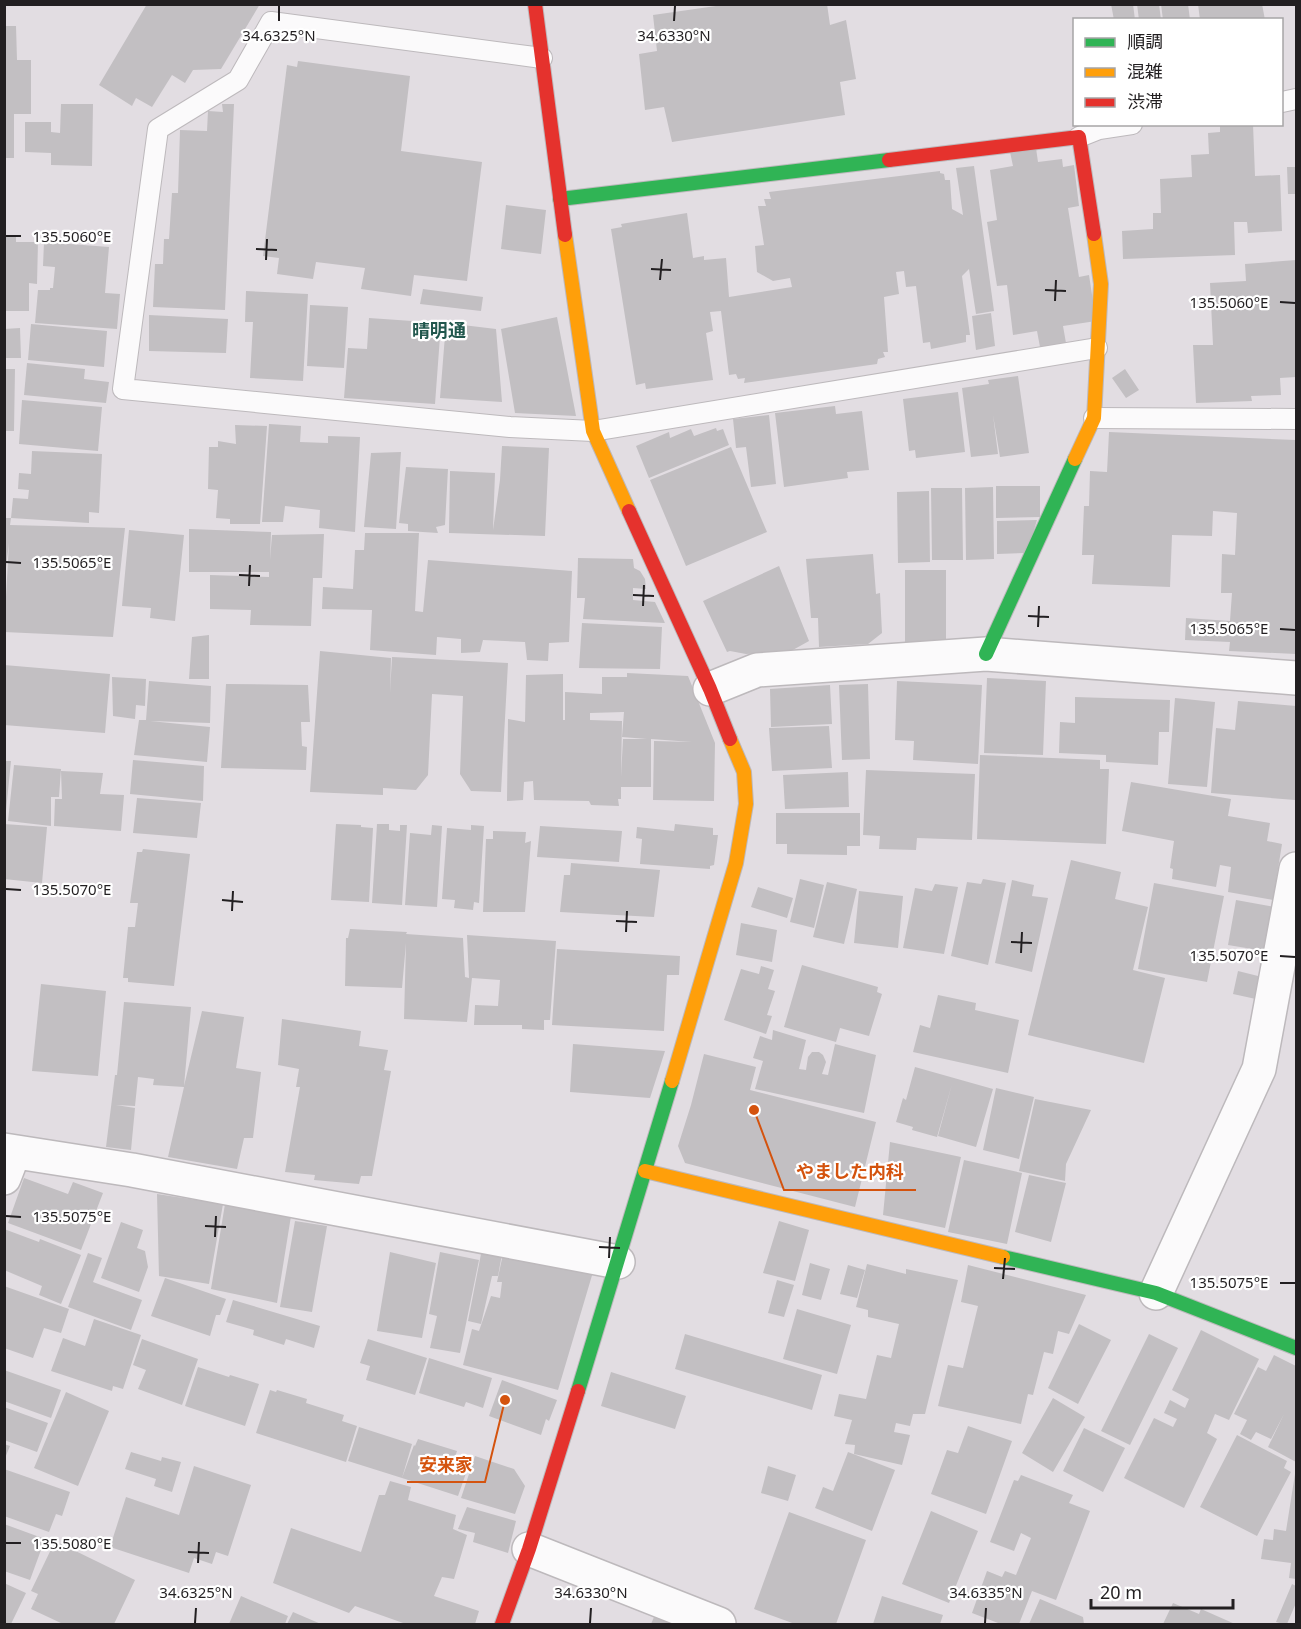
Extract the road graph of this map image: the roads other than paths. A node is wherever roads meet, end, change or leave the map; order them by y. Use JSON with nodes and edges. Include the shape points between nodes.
{"nodes":[{"id":1,"x":535,"y":4,"type":"edge"},
{"id":2,"x":542,"y":58,"type":"junction"},
{"id":3,"x":1119,"y":126,"type":"edge"},
{"id":4,"x":1079,"y":137,"type":"junction"},
{"id":5,"x":560,"y":199,"type":"junction"},
{"id":6,"x":1097,"y":348,"type":"junction"},
{"id":7,"x":1094,"y":418,"type":"junction"},
{"id":8,"x":1296,"y":419,"type":"edge"},
{"id":9,"x":593,"y":431,"type":"junction"},
{"id":10,"x":986,"y":654,"type":"junction"},
{"id":11,"x":1296,"y":678,"type":"edge"},
{"id":12,"x":710,"y":689,"type":"junction"},
{"id":13,"x":1296,"y":869,"type":"edge"},
{"id":14,"x":8,"y":1160,"type":"edge"},
{"id":15,"x":645,"y":1171,"type":"junction"},
{"id":16,"x":618,"y":1262,"type":"junction"},
{"id":17,"x":1156,"y":1293,"type":"junction"},
{"id":18,"x":1296,"y":1348,"type":"edge"},
{"id":19,"x":529,"y":1549,"type":"junction"},
{"id":20,"x":502,"y":1624,"type":"edge"},
{"id":21,"x":719,"y":1624,"type":"edge"}],
"edges":[{"from":1,"to":2,"type":"street"},
{"from":2,"to":5,"type":"street"},
{"from":2,"to":9,"type":"lane","via":[[271,22],[238,80],[158,129],[123,389],[498,426]]},
{"from":3,"to":4,"type":"lane"},
{"from":4,"to":5,"type":"street"},
{"from":4,"to":6,"type":"street","via":[[1101,284]]},
{"from":5,"to":9,"type":"street"},
{"from":6,"to":7,"type":"street"},
{"from":6,"to":9,"type":"lane"},
{"from":7,"to":8,"type":"lane"},
{"from":7,"to":10,"type":"street"},
{"from":9,"to":12,"type":"street"},
{"from":10,"to":11,"type":"street"},
{"from":10,"to":12,"type":"street","via":[[757,670]]},
{"from":12,"to":15,"type":"street","via":[[744,772],[746,804],[736,863]]},
{"from":13,"to":17,"type":"street","via":[[1259,1069]]},
{"from":14,"to":16,"type":"street","via":[[132,1170]]},
{"from":15,"to":16,"type":"street"},
{"from":15,"to":17,"type":"street"},
{"from":16,"to":19,"type":"street"},
{"from":17,"to":18,"type":"street"},
{"from":19,"to":20,"type":"street"},
{"from":19,"to":21,"type":"street"}]}
